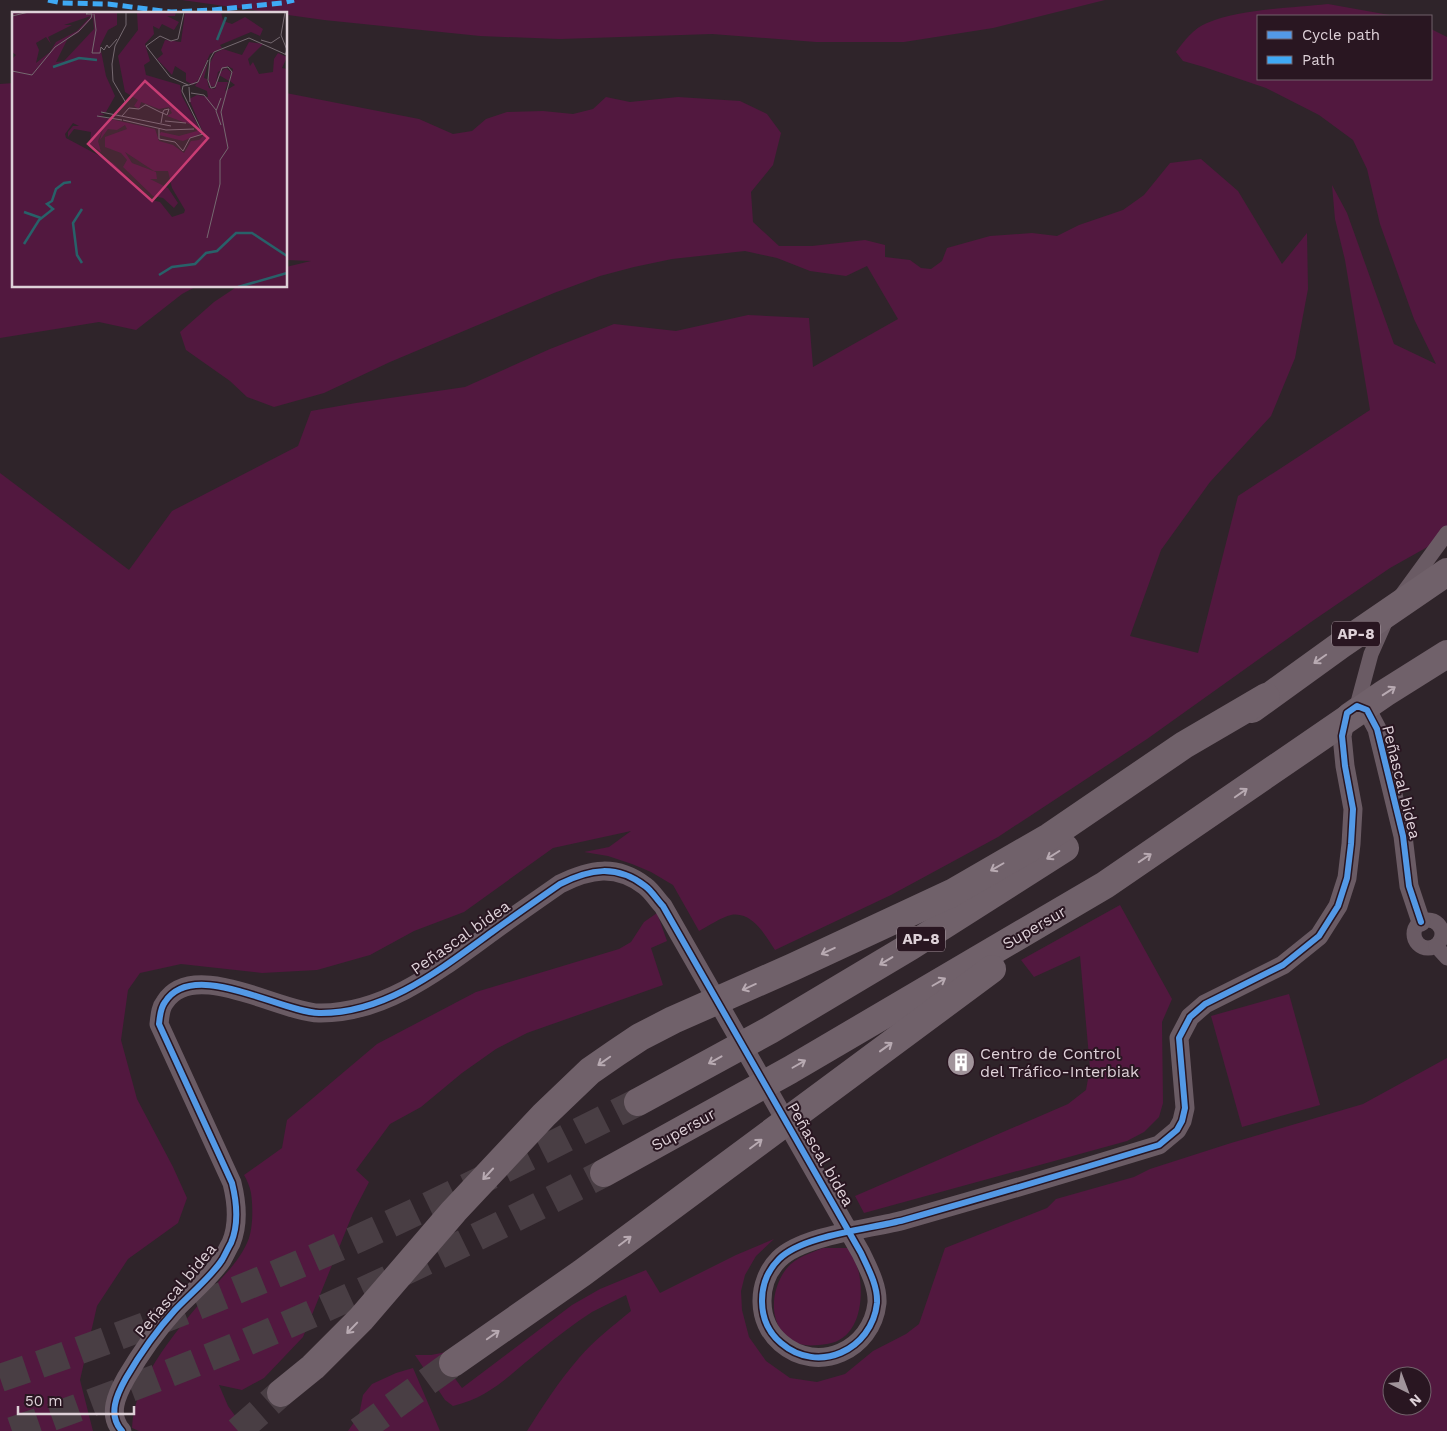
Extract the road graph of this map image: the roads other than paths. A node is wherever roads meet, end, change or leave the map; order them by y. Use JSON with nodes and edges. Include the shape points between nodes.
{"nodes":[{"id":1,"x":1447,"y":533,"type":"edge"},
{"id":2,"x":1447,"y":572,"type":"edge"},
{"id":3,"x":1447,"y":654,"type":"edge"},
{"id":4,"x":1357,"y":706,"type":"junction"},
{"id":5,"x":1188,"y":751,"type":"junction"},
{"id":6,"x":1105,"y":885,"type":"junction"},
{"id":7,"x":1420,"y":922,"type":"junction"},
{"id":8,"x":1436,"y":946,"type":"junction"},
{"id":9,"x":1447,"y":958,"type":"edge"},
{"id":10,"x":638,"y":1102,"type":"tunnel mouth"},
{"id":11,"x":604,"y":1173,"type":"tunnel mouth"},
{"id":12,"x":453,"y":1363,"type":"tunnel mouth"},
{"id":13,"x":281,"y":1393,"type":"tunnel mouth"},
{"id":14,"x":122,"y":1431,"type":"edge"}],
"edges":[{"from":1,"to":4,"type":"street","via":[[1386,620],[1371,654]]},
{"from":2,"to":5,"type":"highway","number":"AP-8","one_way":true},
{"from":6,"to":3,"type":"highway","name":"Supersur","number":"AP-8","one_way":true},
{"from":4,"to":7,"type":"street","name":"Peñascal bidea","via":[[1367,710],[1377,729],[1403,836],[1409,886]]},
{"from":4,"to":14,"type":"street","name":"Peñascal bidea","via":[[1347,713],[1342,736],[1353,808],[1348,871],[1338,906],[1319,936],[1283,964],[1206,1004],[1190,1017],[1179,1038],[1185,1108],[1177,1130],[1159,1145],[914,1217],[812,1241],[779,1258],[761,1290],[765,1321],[779,1342],[793,1353],[828,1357],[848,1349],[864,1335],[874,1319],[877,1301],[873,1280],[861,1253],[663,906],[646,887],[632,878],[603,870],[578,875],[560,884],[449,964],[366,1006],[318,1013],[201,984],[173,993],[164,1002],[159,1024],[232,1183],[237,1211],[236,1228],[222,1260],[148,1342],[120,1390],[114,1416]]},
{"from":5,"to":10,"type":"highway","number":"AP-8","one_way":true,"via":[[1078,840],[911,946],[770,1030]]},
{"from":5,"to":13,"type":"highway","one_way":true,"via":[[952,893],[674,1020],[640,1037],[590,1071],[454,1211],[337,1344]]},
{"from":11,"to":6,"type":"highway","name":"Supersur","number":"AP-8","one_way":true,"via":[[790,1070]]},
{"from":12,"to":6,"type":"highway","number":"AP-8","one_way":true,"via":[[582,1273]]},
{"from":7,"to":8,"type":"street","via":[[1430,920],[1439,924],[1442,938]]},
{"from":7,"to":8,"type":"street","via":[[1414,933],[1416,942],[1423,948]]},
{"from":8,"to":9,"type":"street"}]}
